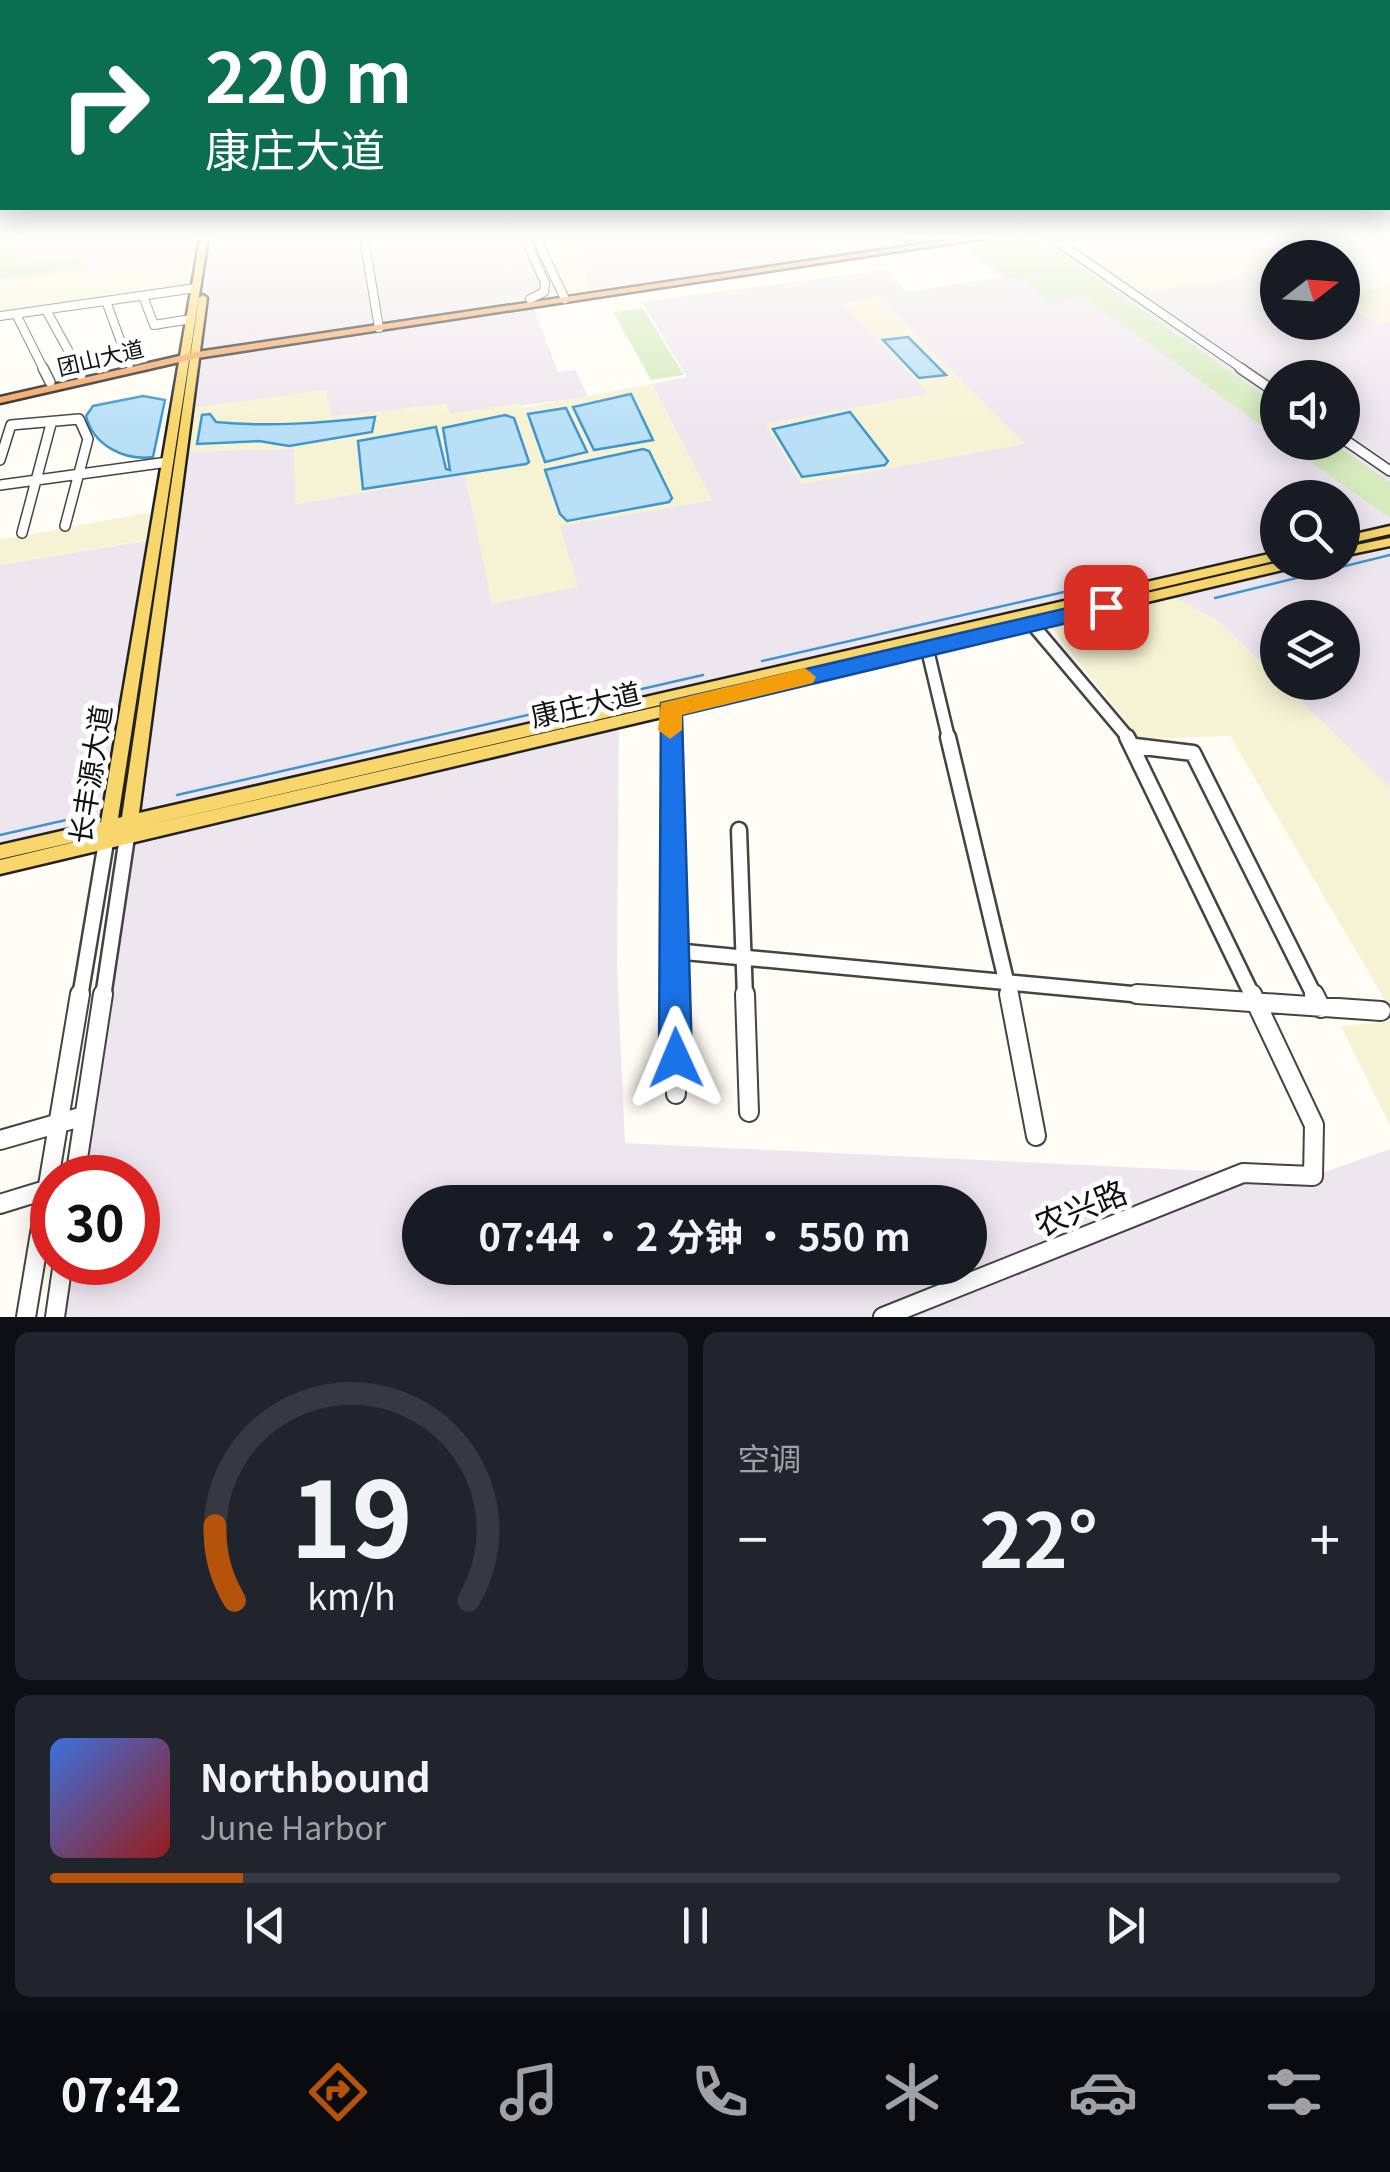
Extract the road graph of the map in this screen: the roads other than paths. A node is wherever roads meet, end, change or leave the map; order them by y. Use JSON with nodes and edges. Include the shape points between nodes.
{"nodes":[{"id":1,"x":117,"y":299,"type":"edge"},
{"id":2,"x":144,"y":299,"type":"edge"},
{"id":3,"x":194,"y":299,"type":"edge"},
{"id":4,"x":201,"y":299,"type":"edge"},
{"id":5,"x":374,"y":299,"type":"edge"},
{"id":6,"x":527,"y":299,"type":"edge"},
{"id":7,"x":542,"y":299,"type":"edge"},
{"id":8,"x":1141,"y":299,"type":"edge"},
{"id":9,"x":106,"y":301,"type":"junction"},
{"id":10,"x":46,"y":310,"type":"junction"},
{"id":11,"x":16,"y":314,"type":"junction"},
{"id":12,"x":0,"y":316,"type":"edge"},
{"id":13,"x":191,"y":318,"type":"junction"},
{"id":14,"x":378,"y":325,"type":"junction"},
{"id":15,"x":191,"y":354,"type":"junction"},
{"id":16,"x":129,"y":364,"type":"junction"},
{"id":17,"x":81,"y":375,"type":"junction"},
{"id":18,"x":50,"y":382,"type":"junction"},
{"id":19,"x":1260,"y":382,"type":"edge"},
{"id":20,"x":0,"y":397,"type":"edge"},
{"id":21,"x":51,"y":424,"type":"junction"},
{"id":22,"x":1360,"y":450,"type":"edge"},
{"id":23,"x":0,"y":460,"type":"edge"},
{"id":24,"x":168,"y":462,"type":"junction"},
{"id":25,"x":1390,"y":471,"type":"edge"},
{"id":26,"x":79,"y":474,"type":"junction"},
{"id":27,"x":36,"y":480,"type":"junction"},
{"id":28,"x":0,"y":485,"type":"edge"},
{"id":29,"x":65,"y":526,"type":"dead end"},
{"id":30,"x":1390,"y":530,"type":"edge"},
{"id":31,"x":22,"y":533,"type":"dead end"},
{"id":32,"x":1360,"y":537,"type":"edge"},
{"id":33,"x":1390,"y":542,"type":"edge"},
{"id":34,"x":1360,"y":548,"type":"edge"},
{"id":35,"x":1260,"y":561,"type":"edge"},
{"id":36,"x":1260,"y":570,"type":"edge"},
{"id":37,"x":1028,"y":619,"type":"junction"},
{"id":38,"x":927,"y":648,"type":"junction"},
{"id":39,"x":670,"y":709,"type":"junction"},
{"id":40,"x":1135,"y":746,"type":"junction"},
{"id":41,"x":128,"y":829,"type":"junction"},
{"id":42,"x":739,"y":830,"type":"dead end"},
{"id":43,"x":108,"y":834,"type":"junction"},
{"id":44,"x":0,"y":852,"type":"edge"},
{"id":45,"x":0,"y":867,"type":"edge"},
{"id":46,"x":674,"y":951,"type":"junction"},
{"id":47,"x":742,"y":957,"type":"junction"},
{"id":48,"x":1007,"y":982,"type":"junction"},
{"id":49,"x":1256,"y":1004,"type":"junction"},
{"id":50,"x":1321,"y":1008,"type":"junction"},
{"id":51,"x":1382,"y":1011,"type":"dead end"},
{"id":52,"x":676,"y":1094,"type":"dead end"},
{"id":53,"x":749,"y":1112,"type":"dead end"},
{"id":54,"x":84,"y":1116,"type":"junction"},
{"id":55,"x":59,"y":1123,"type":"junction"},
{"id":56,"x":1036,"y":1136,"type":"dead end"},
{"id":57,"x":0,"y":1140,"type":"edge"},
{"id":58,"x":55,"y":1155,"type":"edge"},
{"id":59,"x":78,"y":1155,"type":"edge"},
{"id":60,"x":30,"y":1195,"type":"edge"},
{"id":61,"x":0,"y":1204,"type":"edge"},
{"id":62,"x":32,"y":1285,"type":"edge"},
{"id":63,"x":60,"y":1285,"type":"edge"},
{"id":64,"x":26,"y":1317,"type":"edge"},
{"id":65,"x":55,"y":1317,"type":"edge"},
{"id":66,"x":883,"y":1317,"type":"edge"}],
"edges":[{"from":1,"to":9,"type":"street"},
{"from":2,"to":13,"type":"street","via":[[154,325]]},
{"from":3,"to":13,"type":"main road","name":"长丰源大道"},
{"from":4,"to":15,"type":"main road","name":"长丰源大道"},
{"from":5,"to":14,"type":"street"},
{"from":6,"to":14,"type":"highway","name":"团山大道"},
{"from":7,"to":14,"type":"highway","name":"团山大道"},
{"from":8,"to":19,"type":"street"},
{"from":9,"to":10,"type":"street"},
{"from":9,"to":16,"type":"street"},
{"from":10,"to":11,"type":"street"},
{"from":10,"to":17,"type":"street"},
{"from":11,"to":12,"type":"street"},
{"from":11,"to":18,"type":"street"},
{"from":13,"to":15,"type":"main road","name":"长丰源大道"},
{"from":14,"to":15,"type":"highway","name":"团山大道"},
{"from":15,"to":16,"type":"highway","name":"团山大道"},
{"from":15,"to":20,"type":"highway","name":"团山大道"},
{"from":15,"to":24,"type":"main road","name":"长丰源大道"},
{"from":15,"to":41,"type":"main road","name":"长丰源大道"},
{"from":16,"to":17,"type":"highway","name":"团山大道"},
{"from":17,"to":18,"type":"highway","name":"团山大道"},
{"from":18,"to":20,"type":"highway","name":"团山大道"},
{"from":21,"to":23,"type":"street","via":[[11,425]]},
{"from":21,"to":26,"type":"street","via":[[79,419],[88,438]]},
{"from":21,"to":27,"type":"street"},
{"from":22,"to":25,"type":"street"},
{"from":24,"to":26,"type":"street"},
{"from":24,"to":43,"type":"main road","name":"长丰源大道"},
{"from":26,"to":27,"type":"street"},
{"from":26,"to":29,"type":"street"},
{"from":27,"to":28,"type":"street"},
{"from":27,"to":31,"type":"street"},
{"from":30,"to":32,"type":"main road"},
{"from":33,"to":34,"type":"main road"},
{"from":35,"to":37,"type":"main road","name":"康庄大道"},
{"from":36,"to":37,"type":"main road","name":"康庄大道"},
{"from":37,"to":38,"type":"main road","name":"康庄大道"},
{"from":37,"to":40,"type":"street"},
{"from":37,"to":41,"type":"main road","name":"康庄大道"},
{"from":38,"to":39,"type":"main road","name":"康庄大道"},
{"from":38,"to":48,"type":"street"},
{"from":39,"to":41,"type":"main road","name":"康庄大道"},
{"from":39,"to":46,"type":"street"},
{"from":40,"to":49,"type":"street"},
{"from":40,"to":50,"type":"street","via":[[1193,752]]},
{"from":41,"to":43,"type":"main road","name":"康庄大道"},
{"from":41,"to":54,"type":"street","name":"长丰源大道"},
{"from":42,"to":47,"type":"street"},
{"from":43,"to":44,"type":"main road","name":"康庄大道"},
{"from":43,"to":45,"type":"main road","name":"康庄大道"},
{"from":43,"to":55,"type":"street","name":"长丰源大道"},
{"from":46,"to":47,"type":"street"},
{"from":46,"to":52,"type":"street"},
{"from":47,"to":48,"type":"street"},
{"from":47,"to":53,"type":"street"},
{"from":48,"to":49,"type":"street"},
{"from":48,"to":56,"type":"street"},
{"from":49,"to":50,"type":"street"},
{"from":49,"to":66,"type":"street","name":"农兴路","via":[[1314,1125],[1314,1176],[1243,1172]]},
{"from":50,"to":51,"type":"street"},
{"from":54,"to":55,"type":"street"},
{"from":54,"to":59,"type":"street","name":"长丰源大道"},
{"from":55,"to":57,"type":"street"},
{"from":55,"to":58,"type":"street","name":"长丰源大道"},
{"from":60,"to":61,"type":"street"},
{"from":62,"to":64,"type":"street","name":"长丰源大道"},
{"from":63,"to":65,"type":"street"}]}
